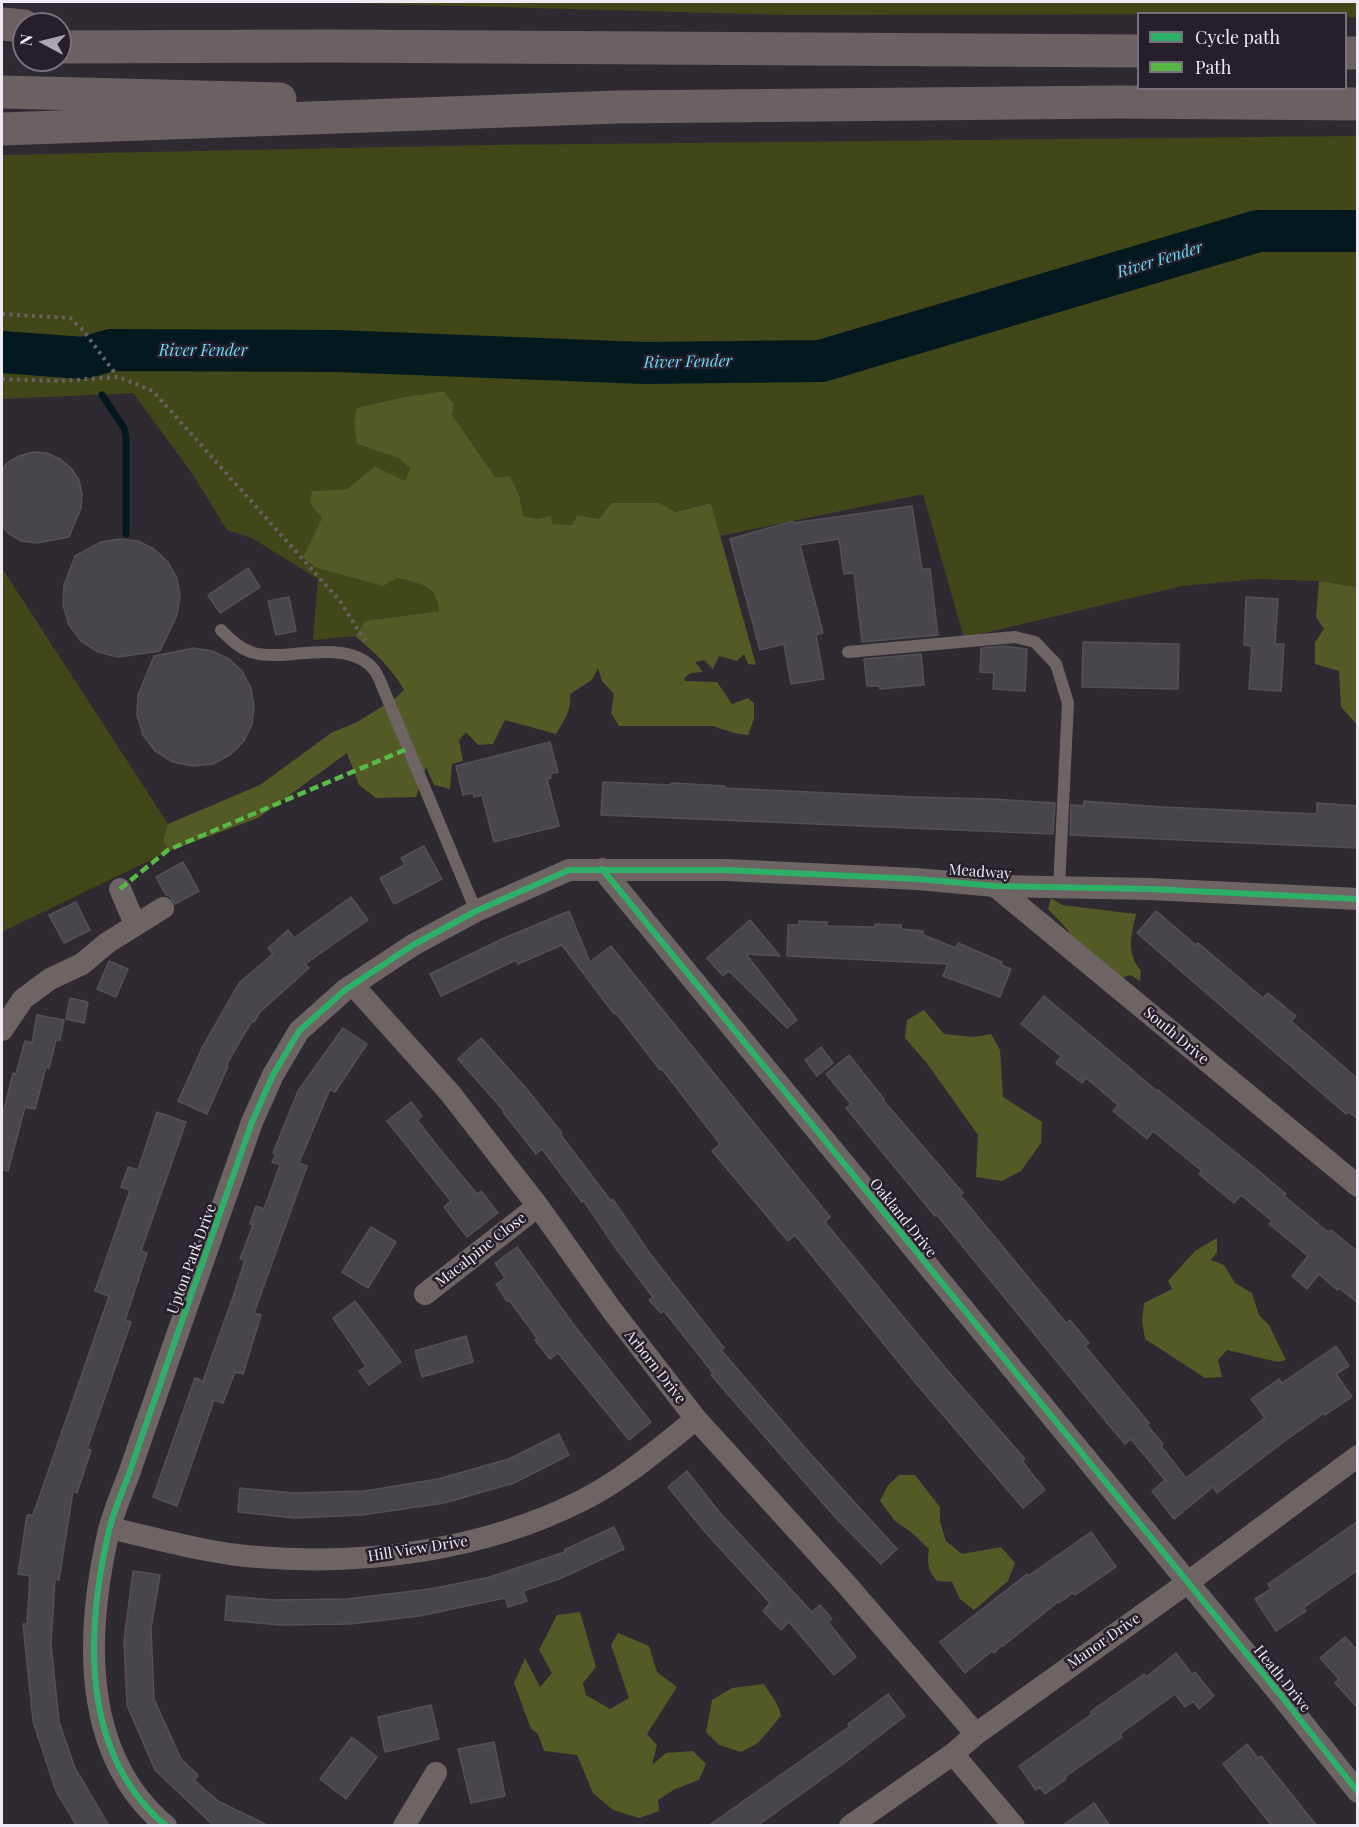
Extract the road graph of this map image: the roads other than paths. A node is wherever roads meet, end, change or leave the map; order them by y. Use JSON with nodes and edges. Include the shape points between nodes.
{"nodes":[{"id":1,"x":72,"y":29,"type":"edge"},
{"id":2,"x":330,"y":46,"type":"junction"},
{"id":3,"x":72,"y":47,"type":"edge"},
{"id":4,"x":1137,"y":51,"type":"edge"},
{"id":5,"x":2,"y":92,"type":"edge"},
{"id":6,"x":1358,"y":104,"type":"edge"},
{"id":7,"x":617,"y":107,"type":"junction"},
{"id":8,"x":2,"y":129,"type":"edge"},
{"id":9,"x":221,"y":630,"type":"dead end"},
{"id":10,"x":848,"y":652,"type":"dead end"},
{"id":11,"x":602,"y":869,"type":"junction"},
{"id":12,"x":995,"y":886,"type":"junction"},
{"id":13,"x":1059,"y":887,"type":"junction"},
{"id":14,"x":120,"y":889,"type":"dead end"},
{"id":15,"x":1358,"y":898,"type":"edge"},
{"id":16,"x":163,"y":908,"type":"dead end"},
{"id":17,"x":476,"y":911,"type":"junction"},
{"id":18,"x":135,"y":924,"type":"junction"},
{"id":19,"x":353,"y":985,"type":"junction"},
{"id":20,"x":2,"y":1030,"type":"edge"},
{"id":21,"x":1358,"y":1186,"type":"edge"},
{"id":22,"x":538,"y":1206,"type":"junction"},
{"id":23,"x":425,"y":1294,"type":"dead end"},
{"id":24,"x":696,"y":1419,"type":"junction"},
{"id":25,"x":1358,"y":1456,"type":"edge"},
{"id":26,"x":110,"y":1528,"type":"junction"},
{"id":27,"x":1187,"y":1583,"type":"junction"},
{"id":28,"x":976,"y":1734,"type":"junction"},
{"id":29,"x":953,"y":1754,"type":"junction"},
{"id":30,"x":436,"y":1773,"type":"dead end"},
{"id":31,"x":1358,"y":1792,"type":"edge"},
{"id":32,"x":166,"y":1826,"type":"edge"},
{"id":33,"x":404,"y":1826,"type":"edge"},
{"id":34,"x":850,"y":1826,"type":"edge"},
{"id":35,"x":1014,"y":1826,"type":"edge"}],
"edges":[{"from":1,"to":2,"type":"highway"},
{"from":2,"to":3,"type":"highway"},
{"from":2,"to":4,"type":"highway"},
{"from":5,"to":7,"type":"highway"},
{"from":6,"to":7,"type":"highway"},
{"from":7,"to":8,"type":"highway"},
{"from":9,"to":17,"type":"lane","via":[[251,652],[271,656],[320,651],[342,654],[361,659],[374,670]]},
{"from":10,"to":13,"type":"lane","via":[[1015,637],[1035,642],[1056,664],[1068,703]]},
{"from":11,"to":12,"type":"street","name":"Meadway","via":[[725,870]]},
{"from":11,"to":17,"type":"street","name":"Upton Park Drive","via":[[568,870]]},
{"from":11,"to":27,"type":"street","name":"Oakland Drive"},
{"from":12,"to":13,"type":"street","name":"Meadway"},
{"from":12,"to":21,"type":"street","name":"South Drive"},
{"from":13,"to":15,"type":"street","name":"Meadway"},
{"from":14,"to":18,"type":"street"},
{"from":16,"to":18,"type":"street"},
{"from":17,"to":19,"type":"street","name":"Upton Park Drive","via":[[413,945]]},
{"from":18,"to":20,"type":"street","via":[[82,964],[50,979],[22,999]]},
{"from":19,"to":22,"type":"street","name":"Arborn Drive","via":[[450,1093]]},
{"from":19,"to":26,"type":"street","name":"Upton Park Drive","via":[[299,1031],[269,1084],[248,1133]]},
{"from":22,"to":23,"type":"street","name":"Macalpine Close"},
{"from":22,"to":24,"type":"street","name":"Arborn Drive","via":[[610,1309]]},
{"from":24,"to":26,"type":"street","name":"Hill View Drive","via":[[621,1477],[581,1501],[479,1539],[346,1559],[304,1559],[217,1551]]},
{"from":24,"to":28,"type":"street","name":"Arborn Drive"},
{"from":25,"to":27,"type":"street","name":"Manor Drive"},
{"from":26,"to":32,"type":"street","name":"Upton Park Drive","via":[[94,1613],[96,1698],[115,1761],[150,1812]]},
{"from":27,"to":28,"type":"street","name":"Manor Drive"},
{"from":27,"to":31,"type":"street","name":"Heath Drive"},
{"from":28,"to":29,"type":"street","name":"Manor Drive"},
{"from":29,"to":34,"type":"street","name":"Manor Drive"},
{"from":29,"to":35,"type":"street"},
{"from":30,"to":33,"type":"street"}]}
